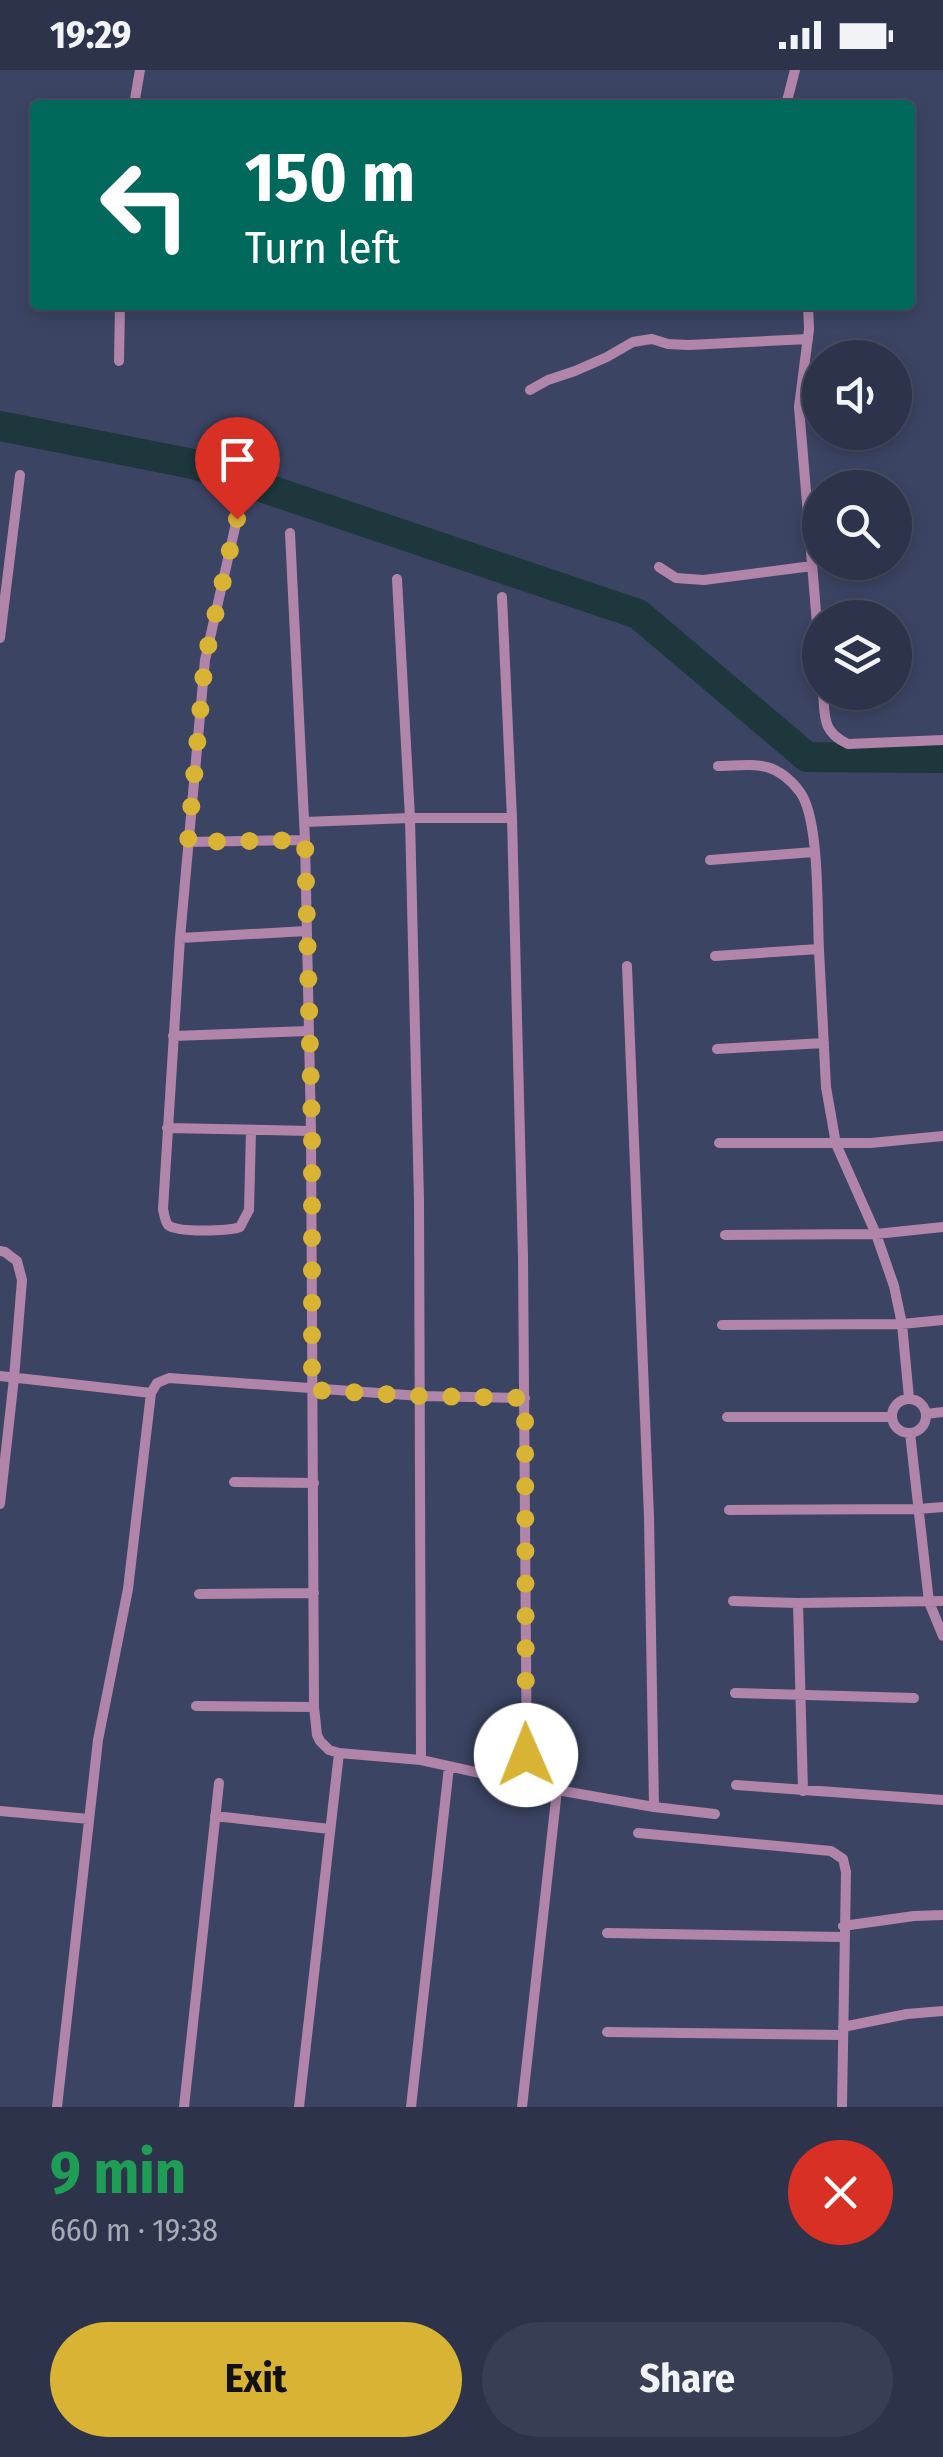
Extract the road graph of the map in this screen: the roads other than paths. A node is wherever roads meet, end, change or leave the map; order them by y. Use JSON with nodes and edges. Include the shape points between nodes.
{"nodes":[{"id":1,"x":140,"y":70,"type":"edge"},
{"id":2,"x":796,"y":70,"type":"edge"},
{"id":3,"x":135,"y":100,"type":"edge"},
{"id":4,"x":787,"y":100,"type":"edge"},
{"id":5,"x":120,"y":310,"type":"edge"},
{"id":6,"x":808,"y":310,"type":"edge"},
{"id":7,"x":808,"y":339,"type":"junction"},
{"id":8,"x":118,"y":361,"type":"dead end"},
{"id":9,"x":530,"y":390,"type":"dead end"},
{"id":10,"x":804,"y":470,"type":"edge"},
{"id":11,"x":20,"y":475,"type":"dead end"},
{"id":12,"x":237,"y":519,"type":"dead end"},
{"id":13,"x":290,"y":533,"type":"dead end"},
{"id":14,"x":659,"y":567,"type":"dead end"},
{"id":15,"x":802,"y":567,"type":"edge"},
{"id":16,"x":398,"y":578,"type":"dead end"},
{"id":17,"x":502,"y":597,"type":"dead end"},
{"id":18,"x":0,"y":638,"type":"edge"},
{"id":19,"x":825,"y":710,"type":"edge"},
{"id":20,"x":943,"y":740,"type":"edge"},
{"id":21,"x":718,"y":766,"type":"dead end"},
{"id":22,"x":410,"y":818,"type":"junction"},
{"id":23,"x":512,"y":818,"type":"junction"},
{"id":24,"x":304,"y":822,"type":"junction"},
{"id":25,"x":305,"y":840,"type":"junction"},
{"id":26,"x":188,"y":842,"type":"junction"},
{"id":27,"x":814,"y":852,"type":"junction"},
{"id":28,"x":710,"y":860,"type":"dead end"},
{"id":29,"x":306,"y":930,"type":"junction"},
{"id":30,"x":180,"y":938,"type":"junction"},
{"id":31,"x":819,"y":949,"type":"junction"},
{"id":32,"x":716,"y":956,"type":"dead end"},
{"id":33,"x":627,"y":966,"type":"dead end"},
{"id":34,"x":308,"y":1031,"type":"junction"},
{"id":35,"x":173,"y":1036,"type":"junction"},
{"id":36,"x":824,"y":1042,"type":"junction"},
{"id":37,"x":717,"y":1049,"type":"dead end"},
{"id":38,"x":168,"y":1128,"type":"junction"},
{"id":39,"x":251,"y":1130,"type":"junction"},
{"id":40,"x":312,"y":1131,"type":"junction"},
{"id":41,"x":943,"y":1136,"type":"edge"},
{"id":42,"x":718,"y":1143,"type":"dead end"},
{"id":43,"x":836,"y":1144,"type":"junction"},
{"id":44,"x":943,"y":1227,"type":"edge"},
{"id":45,"x":876,"y":1234,"type":"junction"},
{"id":46,"x":726,"y":1235,"type":"dead end"},
{"id":47,"x":0,"y":1251,"type":"edge"},
{"id":48,"x":943,"y":1320,"type":"edge"},
{"id":49,"x":902,"y":1324,"type":"junction"},
{"id":50,"x":722,"y":1325,"type":"dead end"},
{"id":51,"x":0,"y":1376,"type":"edge"},
{"id":52,"x":14,"y":1378,"type":"junction"},
{"id":53,"x":312,"y":1390,"type":"junction"},
{"id":54,"x":151,"y":1393,"type":"junction"},
{"id":55,"x":420,"y":1396,"type":"junction"},
{"id":56,"x":525,"y":1398,"type":"junction"},
{"id":57,"x":909,"y":1398,"type":"junction"},
{"id":58,"x":943,"y":1412,"type":"edge"},
{"id":59,"x":926,"y":1414,"type":"junction"},
{"id":60,"x":727,"y":1417,"type":"dead end"},
{"id":61,"x":891,"y":1418,"type":"junction"},
{"id":62,"x":910,"y":1433,"type":"junction"},
{"id":63,"x":234,"y":1482,"type":"dead end"},
{"id":64,"x":1,"y":1483,"type":"edge"},
{"id":65,"x":314,"y":1483,"type":"junction"},
{"id":66,"x":0,"y":1504,"type":"edge"},
{"id":67,"x":943,"y":1506,"type":"edge"},
{"id":68,"x":919,"y":1509,"type":"junction"},
{"id":69,"x":729,"y":1510,"type":"dead end"},
{"id":70,"x":199,"y":1594,"type":"dead end"},
{"id":71,"x":314,"y":1594,"type":"junction"},
{"id":72,"x":732,"y":1601,"type":"dead end"},
{"id":73,"x":943,"y":1601,"type":"edge"},
{"id":74,"x":929,"y":1602,"type":"junction"},
{"id":75,"x":798,"y":1603,"type":"junction"},
{"id":76,"x":943,"y":1636,"type":"edge"},
{"id":77,"x":735,"y":1693,"type":"dead end"},
{"id":78,"x":800,"y":1696,"type":"junction"},
{"id":79,"x":914,"y":1698,"type":"dead end"},
{"id":80,"x":196,"y":1706,"type":"dead end"},
{"id":81,"x":314,"y":1708,"type":"junction"},
{"id":82,"x":339,"y":1753,"type":"junction"},
{"id":83,"x":421,"y":1760,"type":"junction"},
{"id":84,"x":449,"y":1767,"type":"junction"},
{"id":85,"x":219,"y":1782,"type":"dead end"},
{"id":86,"x":527,"y":1783,"type":"junction"},
{"id":87,"x":736,"y":1785,"type":"dead end"},
{"id":88,"x":557,"y":1790,"type":"junction"},
{"id":89,"x":803,"y":1791,"type":"junction"},
{"id":90,"x":943,"y":1800,"type":"edge"},
{"id":91,"x":654,"y":1807,"type":"junction"},
{"id":92,"x":0,"y":1810,"type":"edge"},
{"id":93,"x":716,"y":1814,"type":"dead end"},
{"id":94,"x":216,"y":1816,"type":"junction"},
{"id":95,"x":89,"y":1819,"type":"junction"},
{"id":96,"x":330,"y":1829,"type":"junction"},
{"id":97,"x":638,"y":1833,"type":"dead end"},
{"id":98,"x":943,"y":1915,"type":"edge"},
{"id":99,"x":843,"y":1932,"type":"junction"},
{"id":100,"x":606,"y":1933,"type":"dead end"},
{"id":101,"x":943,"y":2011,"type":"edge"},
{"id":102,"x":843,"y":2031,"type":"junction"},
{"id":103,"x":607,"y":2032,"type":"dead end"},
{"id":104,"x":57,"y":2107,"type":"edge"},
{"id":105,"x":184,"y":2107,"type":"edge"},
{"id":106,"x":300,"y":2107,"type":"edge"},
{"id":107,"x":411,"y":2107,"type":"edge"},
{"id":108,"x":522,"y":2107,"type":"edge"},
{"id":109,"x":843,"y":2107,"type":"edge"}],
"edges":[{"from":1,"to":3,"type":"street"},
{"from":2,"to":4,"type":"street"},
{"from":5,"to":8,"type":"street"},
{"from":6,"to":7,"type":"street"},
{"from":7,"to":9,"type":"street","via":[[633,342]]},
{"from":7,"to":10,"type":"street","via":[[798,407]]},
{"from":11,"to":18,"type":"street"},
{"from":12,"to":26,"type":"street","via":[[205,660]]},
{"from":13,"to":24,"type":"street"},
{"from":14,"to":15,"type":"street","via":[[676,578],[704,580]]},
{"from":16,"to":22,"type":"street"},
{"from":17,"to":23,"type":"street"},
{"from":19,"to":20,"type":"street","via":[[834,738],[848,744]]},
{"from":21,"to":27,"type":"street","via":[[766,764],[782,775],[807,806]]},
{"from":22,"to":23,"type":"street"},
{"from":22,"to":24,"type":"street"},
{"from":22,"to":55,"type":"street"},
{"from":23,"to":56,"type":"street"},
{"from":24,"to":25,"type":"street"},
{"from":25,"to":26,"type":"street"},
{"from":25,"to":29,"type":"street"},
{"from":26,"to":30,"type":"street"},
{"from":27,"to":28,"type":"street"},
{"from":27,"to":31,"type":"street"},
{"from":29,"to":30,"type":"street"},
{"from":29,"to":34,"type":"street"},
{"from":30,"to":35,"type":"street"},
{"from":31,"to":32,"type":"street"},
{"from":31,"to":36,"type":"street"},
{"from":33,"to":91,"type":"street"},
{"from":34,"to":35,"type":"street"},
{"from":34,"to":40,"type":"street"},
{"from":35,"to":38,"type":"street"},
{"from":36,"to":37,"type":"street"},
{"from":36,"to":43,"type":"street"},
{"from":38,"to":39,"type":"street"},
{"from":38,"to":39,"type":"street","via":[[164,1216],[172,1227],[200,1230],[231,1230],[246,1220]]},
{"from":39,"to":40,"type":"street"},
{"from":40,"to":53,"type":"street"},
{"from":41,"to":43,"type":"street"},
{"from":42,"to":43,"type":"street"},
{"from":43,"to":45,"type":"street"},
{"from":44,"to":45,"type":"street"},
{"from":45,"to":46,"type":"street"},
{"from":45,"to":49,"type":"street"},
{"from":47,"to":52,"type":"street","via":[[21,1271]]},
{"from":48,"to":49,"type":"street"},
{"from":49,"to":50,"type":"street"},
{"from":49,"to":57,"type":"street"},
{"from":51,"to":52,"type":"street"},
{"from":52,"to":54,"type":"street"},
{"from":52,"to":64,"type":"street"},
{"from":53,"to":54,"type":"street","via":[[170,1378]]},
{"from":53,"to":55,"type":"street"},
{"from":53,"to":65,"type":"street"},
{"from":54,"to":95,"type":"street","via":[[128,1589]]},
{"from":55,"to":56,"type":"street"},
{"from":55,"to":83,"type":"street"},
{"from":56,"to":86,"type":"street"},
{"from":57,"to":59,"type":"street"},
{"from":57,"to":61,"type":"street","via":[[896,1404]]},
{"from":58,"to":59,"type":"street"},
{"from":59,"to":62,"type":"street","via":[[922,1427]]},
{"from":60,"to":61,"type":"street"},
{"from":61,"to":62,"type":"street"},
{"from":62,"to":68,"type":"street"},
{"from":63,"to":65,"type":"street"},
{"from":64,"to":66,"type":"street"},
{"from":65,"to":71,"type":"street"},
{"from":67,"to":68,"type":"street"},
{"from":68,"to":69,"type":"street"},
{"from":68,"to":74,"type":"street"},
{"from":70,"to":71,"type":"street"},
{"from":71,"to":81,"type":"street"},
{"from":72,"to":75,"type":"street"},
{"from":73,"to":74,"type":"street"},
{"from":74,"to":75,"type":"street"},
{"from":74,"to":76,"type":"street"},
{"from":75,"to":78,"type":"street"},
{"from":77,"to":78,"type":"street"},
{"from":78,"to":79,"type":"street"},
{"from":78,"to":89,"type":"street"},
{"from":80,"to":81,"type":"street"},
{"from":81,"to":82,"type":"street","via":[[317,1736]]},
{"from":82,"to":83,"type":"street"},
{"from":82,"to":96,"type":"street"},
{"from":83,"to":84,"type":"street"},
{"from":84,"to":86,"type":"street"},
{"from":84,"to":107,"type":"street"},
{"from":85,"to":94,"type":"street"},
{"from":86,"to":88,"type":"street"},
{"from":87,"to":89,"type":"street"},
{"from":88,"to":91,"type":"street"},
{"from":88,"to":108,"type":"street"},
{"from":89,"to":90,"type":"street"},
{"from":91,"to":93,"type":"street"},
{"from":92,"to":95,"type":"street"},
{"from":94,"to":96,"type":"street"},
{"from":94,"to":105,"type":"street"},
{"from":95,"to":104,"type":"street"},
{"from":96,"to":106,"type":"street"},
{"from":97,"to":99,"type":"street","via":[[831,1851],[843,1859],[846,1872]]},
{"from":98,"to":99,"type":"street"},
{"from":99,"to":100,"type":"street"},
{"from":99,"to":102,"type":"street"},
{"from":101,"to":102,"type":"street"},
{"from":102,"to":103,"type":"street"},
{"from":102,"to":109,"type":"street"}]}
